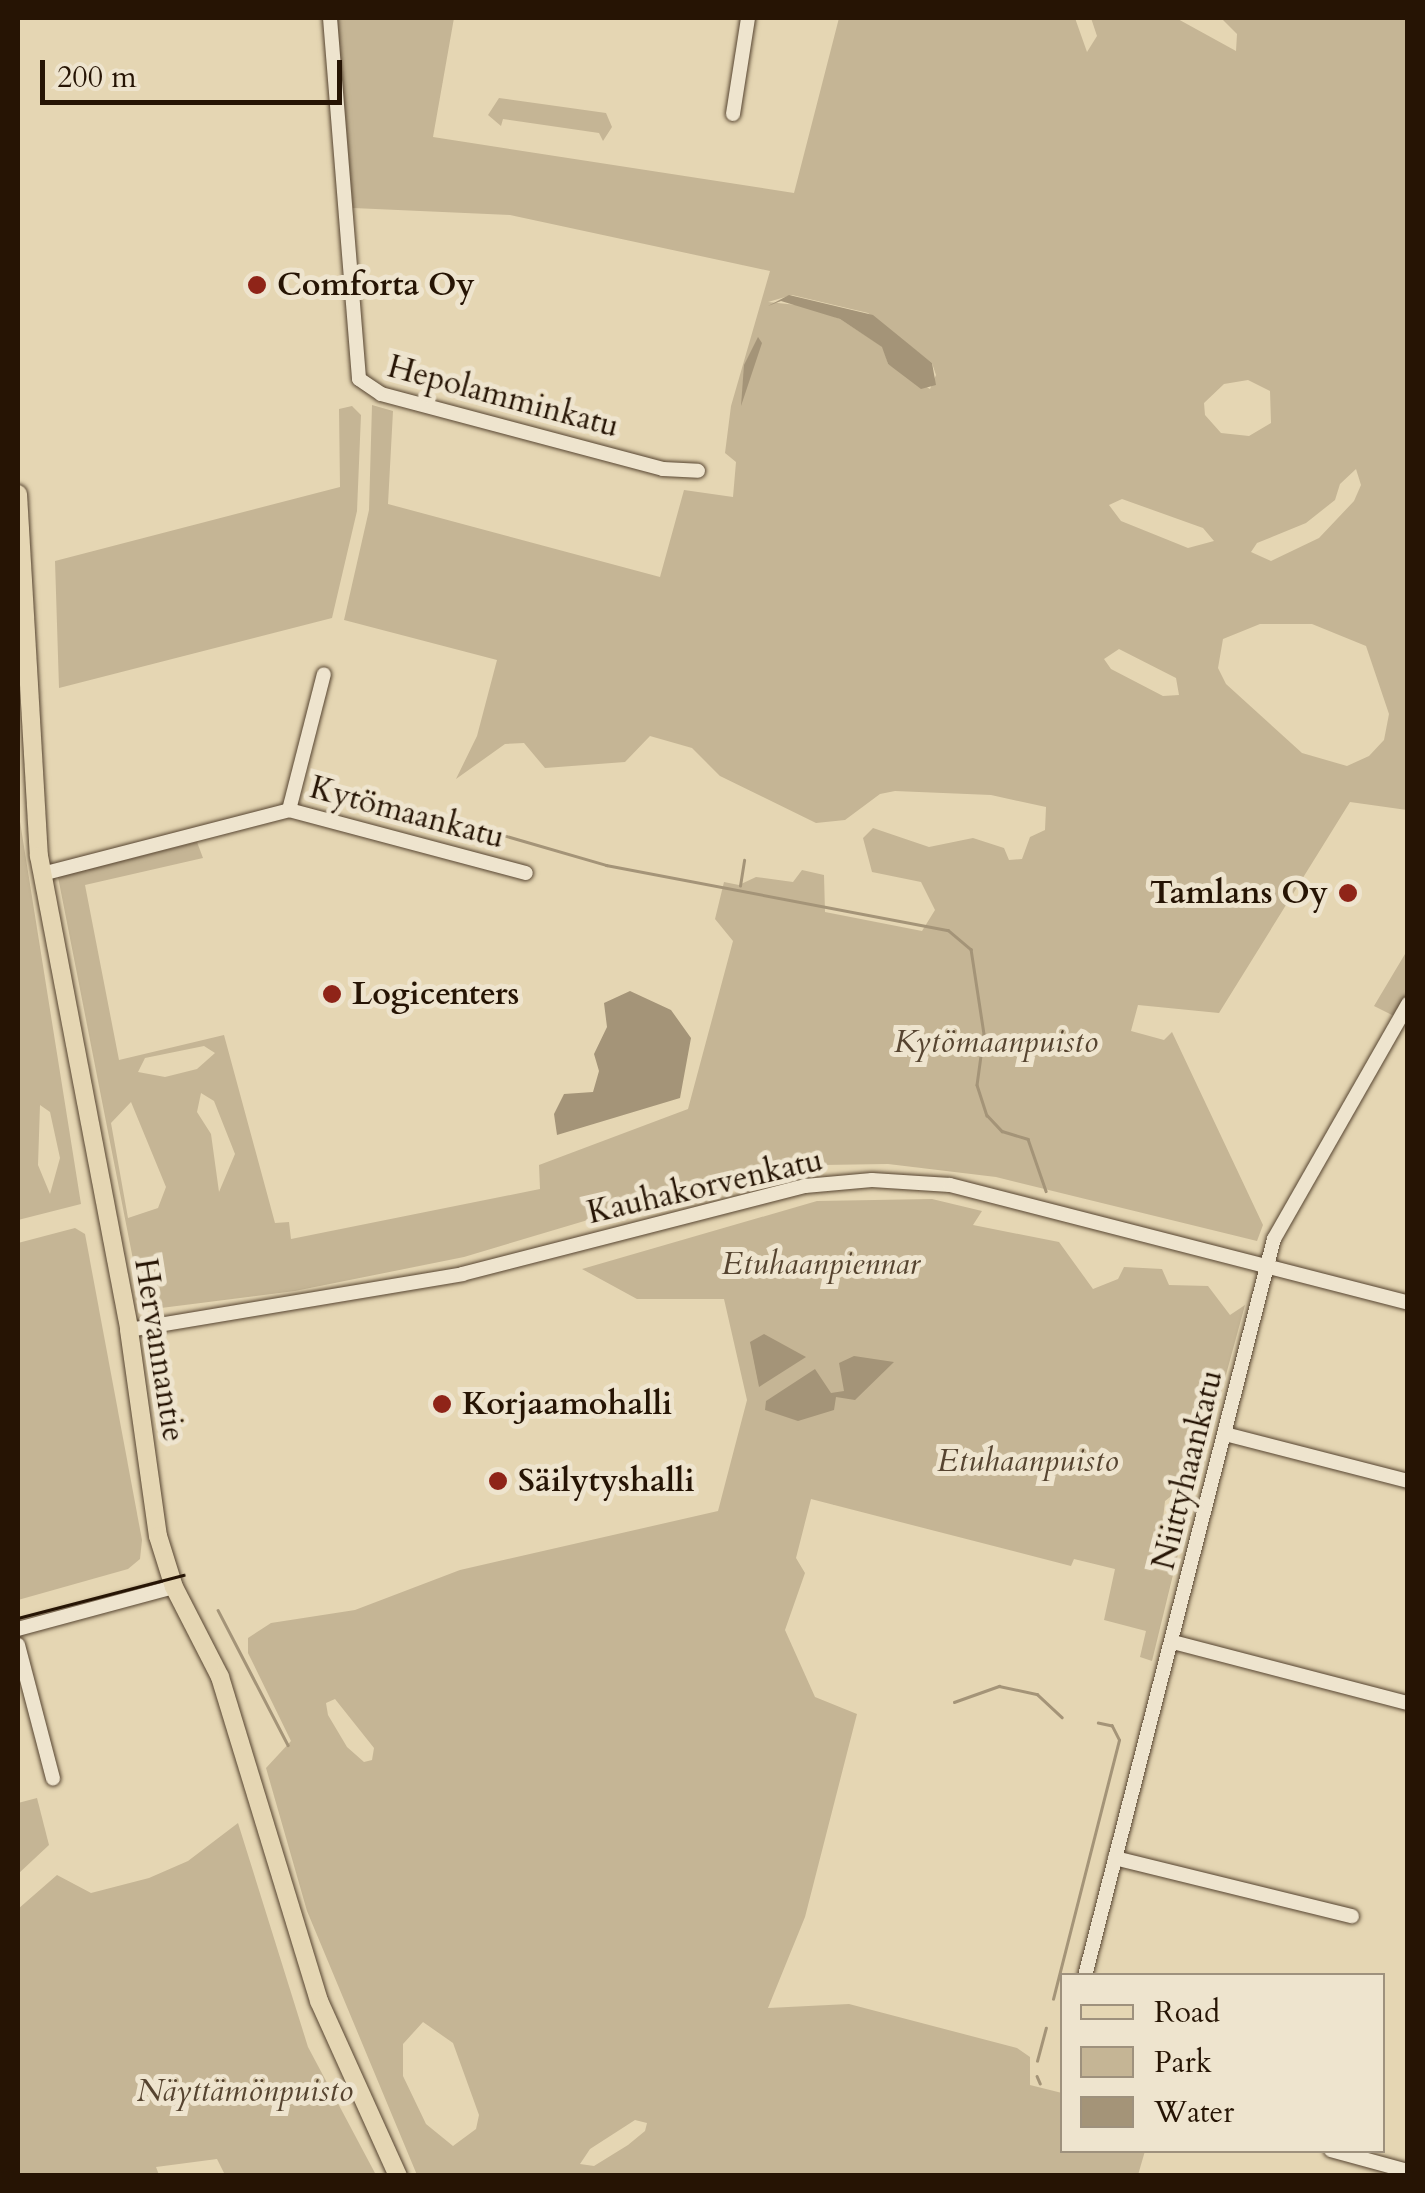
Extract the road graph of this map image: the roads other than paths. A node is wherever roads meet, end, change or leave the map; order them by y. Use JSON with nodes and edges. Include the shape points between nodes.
{"nodes":[{"id":1,"x":330,"y":18,"type":"edge"},
{"id":2,"x":748,"y":18,"type":"edge"},
{"id":3,"x":733,"y":114,"type":"dead end"},
{"id":4,"x":698,"y":471,"type":"dead end"},
{"id":5,"x":18,"y":494,"type":"edge"},
{"id":6,"x":324,"y":674,"type":"dead end"},
{"id":7,"x":289,"y":810,"type":"junction"},
{"id":8,"x":526,"y":873,"type":"dead end"},
{"id":9,"x":42,"y":874,"type":"junction"},
{"id":10,"x":1408,"y":1004,"type":"edge"},
{"id":11,"x":1268,"y":1266,"type":"junction"},
{"id":12,"x":1408,"y":1302,"type":"edge"},
{"id":13,"x":129,"y":1330,"type":"junction"},
{"id":14,"x":1225,"y":1434,"type":"junction"},
{"id":15,"x":1408,"y":1481,"type":"edge"},
{"id":16,"x":174,"y":1587,"type":"junction"},
{"id":17,"x":18,"y":1629,"type":"edge"},
{"id":18,"x":1173,"y":1642,"type":"junction"},
{"id":19,"x":18,"y":1645,"type":"edge"},
{"id":20,"x":1408,"y":1704,"type":"edge"},
{"id":21,"x":53,"y":1778,"type":"dead end"},
{"id":22,"x":1115,"y":1858,"type":"junction"},
{"id":23,"x":1352,"y":1916,"type":"dead end"},
{"id":24,"x":1086,"y":1973,"type":"edge"},
{"id":25,"x":1342,"y":2153,"type":"edge"},
{"id":26,"x":1408,"y":2172,"type":"edge"},
{"id":27,"x":398,"y":2176,"type":"edge"}],
"edges":[{"from":1,"to":4,"type":"street","name":"Hepolamminkatu","via":[[359,379],[381,394],[664,469]]},
{"from":2,"to":3,"type":"street"},
{"from":5,"to":9,"type":"main road","name":"Hervannantie","via":[[28,758]]},
{"from":6,"to":7,"type":"street"},
{"from":7,"to":8,"type":"street","name":"Kytömaankatu"},
{"from":7,"to":9,"type":"street","name":"Kytömaankatu"},
{"from":9,"to":13,"type":"main road","name":"Hervannantie"},
{"from":10,"to":11,"type":"street","name":"Niittyhaankatu","via":[[1279,1224]]},
{"from":11,"to":12,"type":"street","name":"Kauhakorvenkatu"},
{"from":11,"to":13,"type":"street","name":"Kauhakorvenkatu","via":[[950,1186],[872,1180],[805,1186],[462,1274]]},
{"from":11,"to":14,"type":"street","name":"Niittyhaankatu"},
{"from":13,"to":16,"type":"main road","name":"Hervannantie","via":[[154,1514]]},
{"from":14,"to":15,"type":"street"},
{"from":14,"to":18,"type":"street","name":"Niittyhaankatu"},
{"from":16,"to":17,"type":"street"},
{"from":16,"to":27,"type":"main road","name":"Hervannantie","via":[[220,1677],[319,2002]]},
{"from":18,"to":20,"type":"street"},
{"from":18,"to":22,"type":"street","name":"Niittyhaankatu"},
{"from":19,"to":21,"type":"street"},
{"from":22,"to":23,"type":"street"},
{"from":22,"to":24,"type":"street","name":"Niittyhaankatu"},
{"from":25,"to":26,"type":"street"}]}
